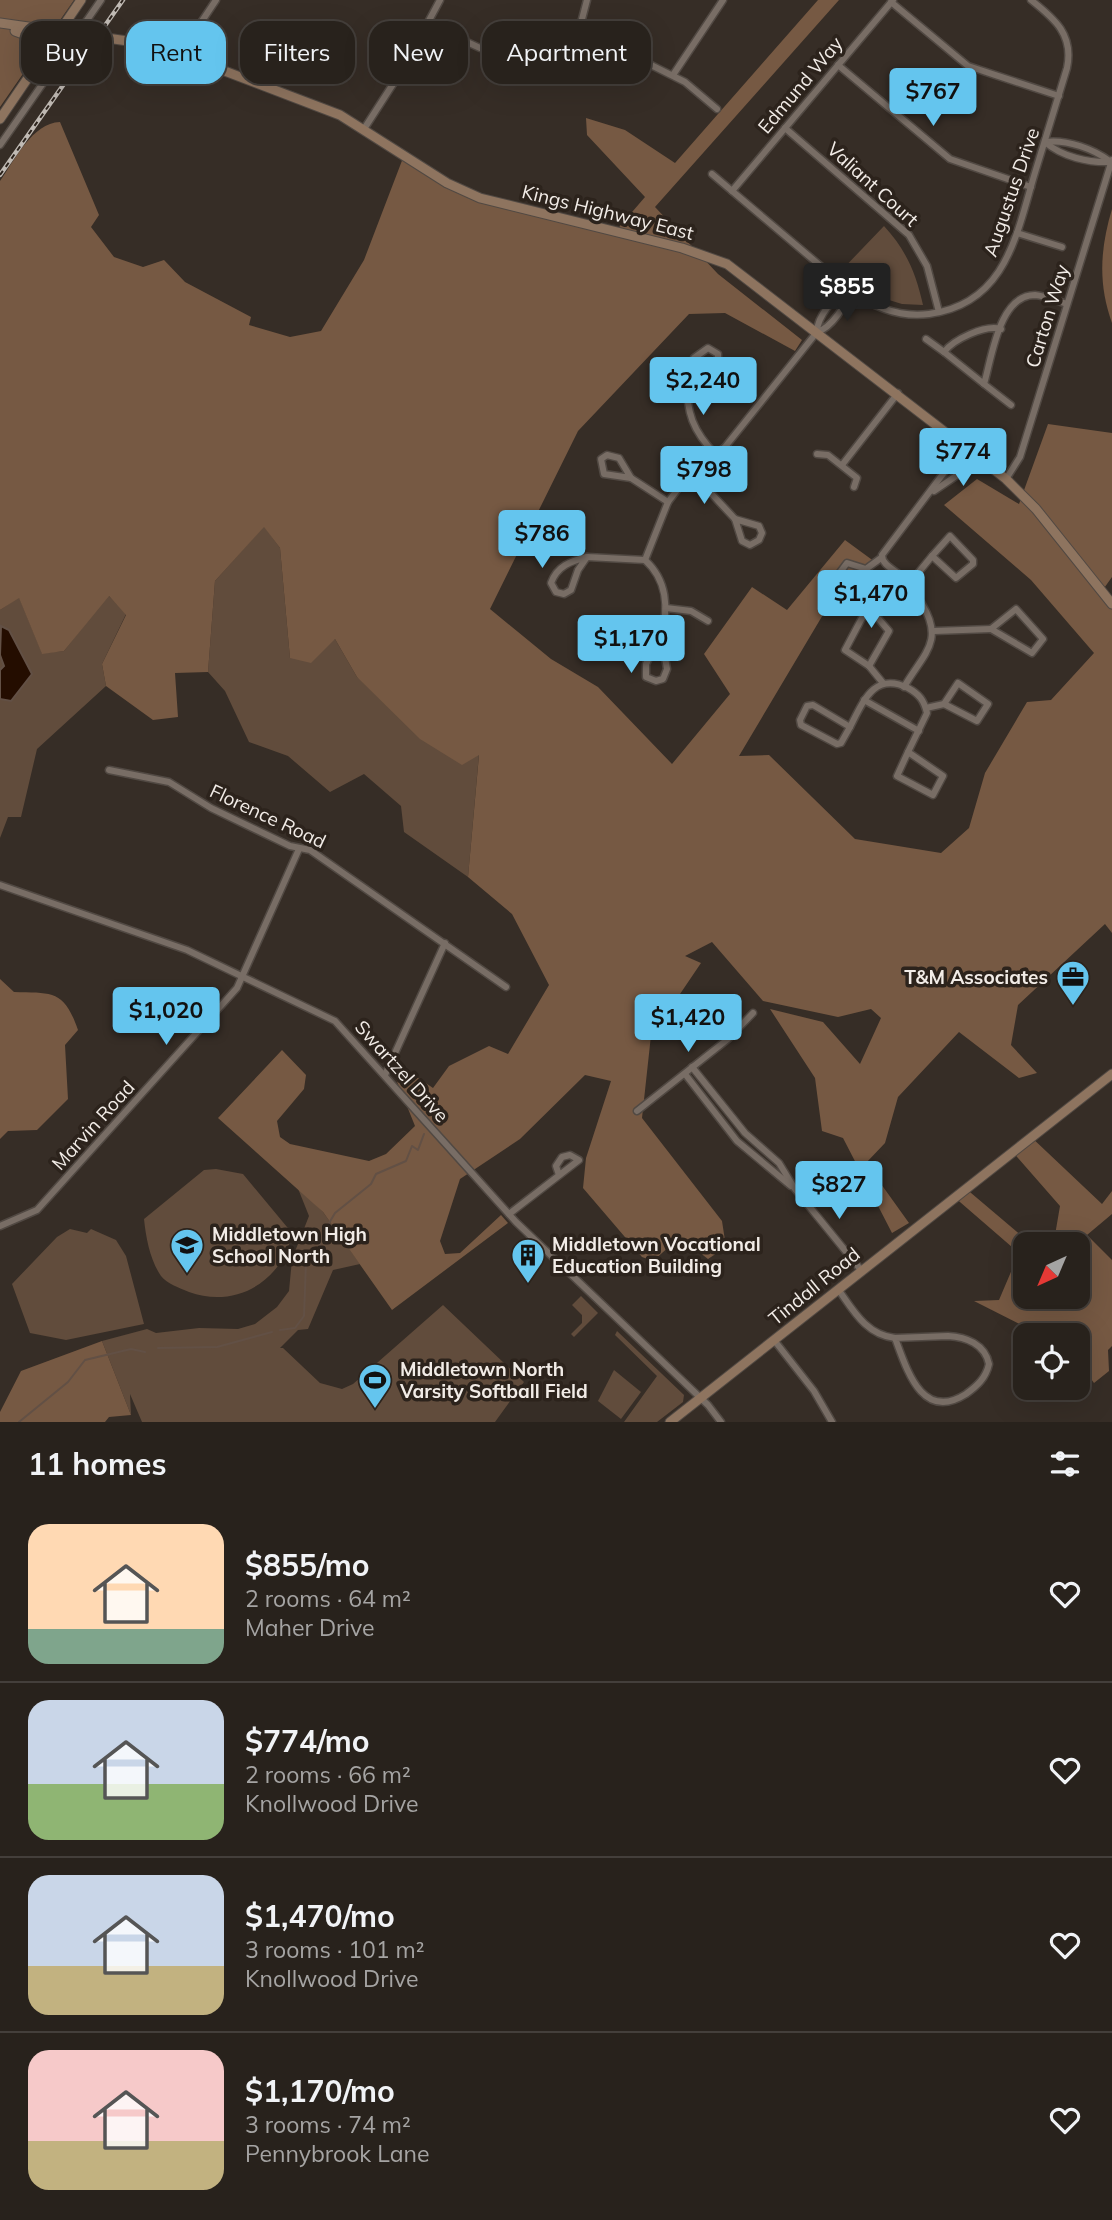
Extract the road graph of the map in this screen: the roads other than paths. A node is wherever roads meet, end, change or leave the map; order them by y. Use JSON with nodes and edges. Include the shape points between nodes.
{"nodes":[{"id":1,"x":81,"y":0,"type":"edge"},
{"id":2,"x":101,"y":0,"type":"edge"},
{"id":3,"x":216,"y":0,"type":"edge"},
{"id":4,"x":440,"y":0,"type":"edge"},
{"id":5,"x":587,"y":0,"type":"edge"},
{"id":6,"x":723,"y":0,"type":"edge"},
{"id":7,"x":1031,"y":0,"type":"edge"},
{"id":8,"x":892,"y":1,"type":"edge"},
{"id":9,"x":67,"y":21,"type":"edge"},
{"id":10,"x":86,"y":21,"type":"edge"},
{"id":11,"x":202,"y":21,"type":"edge"},
{"id":12,"x":430,"y":21,"type":"edge"},
{"id":13,"x":582,"y":21,"type":"edge"},
{"id":14,"x":0,"y":26,"type":"edge"},
{"id":15,"x":21,"y":28,"type":"edge"},
{"id":16,"x":21,"y":32,"type":"edge"},
{"id":17,"x":651,"y":64,"type":"edge"},
{"id":18,"x":838,"y":65,"type":"junction"},
{"id":19,"x":226,"y":71,"type":"edge"},
{"id":20,"x":673,"y":75,"type":"junction"},
{"id":21,"x":24,"y":84,"type":"edge"},
{"id":22,"x":42,"y":84,"type":"edge"},
{"id":23,"x":391,"y":84,"type":"edge"},
{"id":24,"x":1059,"y":96,"type":"junction"},
{"id":25,"x":717,"y":109,"type":"dead end"},
{"id":26,"x":0,"y":119,"type":"edge"},
{"id":27,"x":363,"y":128,"type":"junction"},
{"id":28,"x":785,"y":128,"type":"junction"},
{"id":29,"x":1045,"y":142,"type":"junction"},
{"id":30,"x":0,"y":145,"type":"edge"},
{"id":31,"x":1112,"y":161,"type":"edge"},
{"id":32,"x":712,"y":174,"type":"dead end"},
{"id":33,"x":1031,"y":187,"type":"junction"},
{"id":34,"x":732,"y":191,"type":"junction"},
{"id":35,"x":1017,"y":233,"type":"junction"},
{"id":36,"x":1062,"y":247,"type":"dead end"},
{"id":37,"x":849,"y":290,"type":"junction"},
{"id":38,"x":1067,"y":304,"type":"junction"},
{"id":39,"x":939,"y":312,"type":"junction"},
{"id":40,"x":1001,"y":330,"type":"junction"},
{"id":41,"x":817,"y":332,"type":"junction"},
{"id":42,"x":926,"y":339,"type":"dead end"},
{"id":43,"x":944,"y":352,"type":"junction"},
{"id":44,"x":687,"y":379,"type":"junction"},
{"id":45,"x":984,"y":384,"type":"junction"},
{"id":46,"x":898,"y":394,"type":"junction"},
{"id":47,"x":1012,"y":405,"type":"dead end"},
{"id":48,"x":964,"y":446,"type":"junction"},
{"id":49,"x":817,"y":454,"type":"dead end"},
{"id":50,"x":716,"y":455,"type":"junction"},
{"id":51,"x":981,"y":460,"type":"junction"},
{"id":52,"x":842,"y":465,"type":"junction"},
{"id":53,"x":693,"y":474,"type":"junction"},
{"id":54,"x":631,"y":478,"type":"junction"},
{"id":55,"x":1006,"y":479,"type":"junction"},
{"id":56,"x":854,"y":487,"type":"dead end"},
{"id":57,"x":930,"y":494,"type":"junction"},
{"id":58,"x":668,"y":502,"type":"junction"},
{"id":59,"x":735,"y":519,"type":"junction"},
{"id":60,"x":587,"y":556,"type":"junction"},
{"id":61,"x":932,"y":556,"type":"junction"},
{"id":62,"x":881,"y":558,"type":"junction"},
{"id":63,"x":645,"y":559,"type":"junction"},
{"id":64,"x":909,"y":583,"type":"junction"},
{"id":65,"x":825,"y":591,"type":"dead end"},
{"id":66,"x":1112,"y":604,"type":"edge"},
{"id":67,"x":666,"y":608,"type":"junction"},
{"id":68,"x":708,"y":621,"type":"dead end"},
{"id":69,"x":991,"y":629,"type":"junction"},
{"id":70,"x":934,"y":631,"type":"junction"},
{"id":71,"x":661,"y":635,"type":"junction"},
{"id":72,"x":869,"y":666,"type":"junction"},
{"id":73,"x":883,"y":683,"type":"junction"},
{"id":74,"x":904,"y":687,"type":"junction"},
{"id":75,"x":864,"y":700,"type":"junction"},
{"id":76,"x":944,"y":704,"type":"junction"},
{"id":77,"x":926,"y":708,"type":"junction"},
{"id":78,"x":850,"y":727,"type":"junction"},
{"id":79,"x":919,"y":731,"type":"junction"},
{"id":80,"x":908,"y":752,"type":"junction"},
{"id":81,"x":109,"y":770,"type":"dead end"},
{"id":82,"x":299,"y":849,"type":"junction"},
{"id":83,"x":0,"y":885,"type":"edge"},
{"id":84,"x":445,"y":943,"type":"junction"},
{"id":85,"x":243,"y":977,"type":"junction"},
{"id":86,"x":506,"y":987,"type":"dead end"},
{"id":87,"x":753,"y":1013,"type":"dead end"},
{"id":88,"x":692,"y":1067,"type":"junction"},
{"id":89,"x":685,"y":1074,"type":"junction"},
{"id":90,"x":1112,"y":1074,"type":"edge"},
{"id":91,"x":385,"y":1075,"type":"junction"},
{"id":92,"x":637,"y":1111,"type":"dead end"},
{"id":93,"x":727,"y":1112,"type":"junction"},
{"id":94,"x":719,"y":1118,"type":"junction"},
{"id":95,"x":754,"y":1142,"type":"junction"},
{"id":96,"x":747,"y":1151,"type":"junction"},
{"id":97,"x":559,"y":1175,"type":"dead end"},
{"id":98,"x":795,"y":1189,"type":"junction"},
{"id":99,"x":509,"y":1214,"type":"junction"},
{"id":100,"x":0,"y":1226,"type":"edge"},
{"id":101,"x":861,"y":1270,"type":"junction"},
{"id":102,"x":838,"y":1289,"type":"junction"},
{"id":103,"x":895,"y":1338,"type":"junction"},
{"id":104,"x":774,"y":1340,"type":"junction"},
{"id":105,"x":700,"y":1399,"type":"junction"},
{"id":106,"x":670,"y":1422,"type":"edge"},
{"id":107,"x":721,"y":1422,"type":"edge"},
{"id":108,"x":832,"y":1422,"type":"edge"}],
"edges":[{"from":1,"to":9,"type":"street"},
{"from":2,"to":10,"type":"street"},
{"from":3,"to":11,"type":"street"},
{"from":4,"to":12,"type":"street"},
{"from":5,"to":13,"type":"street"},
{"from":6,"to":20,"type":"street"},
{"from":7,"to":24,"type":"street","name":"Augustus Drive","via":[[1059,23],[1068,40],[1069,59]]},
{"from":8,"to":18,"type":"street","name":"Edmund Way"},
{"from":8,"to":24,"type":"street","via":[[968,66]]},
{"from":14,"to":15,"type":"street","name":"Kings Highway East"},
{"from":14,"to":16,"type":"street"},
{"from":17,"to":20,"type":"street"},
{"from":18,"to":28,"type":"street","name":"Edmund Way"},
{"from":18,"to":33,"type":"street","via":[[950,159]]},
{"from":19,"to":27,"type":"street","name":"Kings Highway East","via":[[325,108]]},
{"from":20,"to":25,"type":"street"},
{"from":21,"to":26,"type":"street"},
{"from":22,"to":30,"type":"street"},
{"from":23,"to":27,"type":"street"},
{"from":24,"to":29,"type":"street","name":"Augustus Drive"},
{"from":27,"to":41,"type":"street","name":"Kings Highway East","via":[[447,183],[480,198],[713,257]]},
{"from":28,"to":34,"type":"street","name":"Edmund Way"},
{"from":28,"to":39,"type":"street","name":"Valiant Court","via":[[909,235],[927,266]]},
{"from":29,"to":31,"type":"street","via":[[1058,140]]},
{"from":29,"to":31,"type":"street","via":[[1055,151],[1085,160]]},
{"from":29,"to":33,"type":"street","name":"Augustus Drive"},
{"from":31,"to":38,"type":"street","name":"Carton Way"},
{"from":32,"to":34,"type":"street","name":"Augustus Drive"},
{"from":33,"to":35,"type":"street","name":"Augustus Drive"},
{"from":34,"to":37,"type":"street","name":"Augustus Drive"},
{"from":35,"to":36,"type":"street"},
{"from":35,"to":39,"type":"street","name":"Augustus Drive","via":[[1004,265],[990,283],[961,305]]},
{"from":37,"to":39,"type":"street","name":"Augustus Drive","via":[[895,313]]},
{"from":37,"to":41,"type":"street","via":[[841,293],[817,323]]},
{"from":38,"to":40,"type":"street","via":[[1035,295],[1020,299],[1008,311]]},
{"from":38,"to":55,"type":"street","name":"Carton Way","via":[[1020,457]]},
{"from":40,"to":43,"type":"street","via":[[988,328]]},
{"from":40,"to":45,"type":"street"},
{"from":41,"to":46,"type":"street","name":"Kings Highway East"},
{"from":41,"to":50,"type":"street"},
{"from":42,"to":43,"type":"street"},
{"from":43,"to":45,"type":"street"},
{"from":44,"to":44,"type":"street","via":[[700,352],[708,348],[719,354],[715,369]]},
{"from":44,"to":50,"type":"street","via":[[692,426]]},
{"from":45,"to":47,"type":"street"},
{"from":46,"to":48,"type":"street","name":"Kings Highway East"},
{"from":46,"to":52,"type":"street"},
{"from":48,"to":51,"type":"street","name":"Kings Highway East"},
{"from":48,"to":57,"type":"street"},
{"from":49,"to":52,"type":"street","via":[[828,455]]},
{"from":50,"to":53,"type":"street"},
{"from":51,"to":55,"type":"street","name":"Kings Highway East"},
{"from":51,"to":57,"type":"street"},
{"from":52,"to":56,"type":"street","via":[[857,478]]},
{"from":53,"to":58,"type":"street"},
{"from":53,"to":59,"type":"street"},
{"from":54,"to":54,"type":"street","via":[[604,474],[601,459],[616,455]]},
{"from":54,"to":58,"type":"street"},
{"from":55,"to":66,"type":"street","name":"Kings Highway East"},
{"from":57,"to":62,"type":"street"},
{"from":58,"to":63,"type":"street"},
{"from":59,"to":59,"type":"street","via":[[759,526],[759,540],[750,545],[742,541]]},
{"from":60,"to":60,"type":"street","via":[[570,561],[555,574],[551,583],[556,592],[571,590]]},
{"from":60,"to":63,"type":"street"},
{"from":61,"to":61,"type":"street","via":[[950,536],[974,564],[956,578]]},
{"from":61,"to":64,"type":"street"},
{"from":62,"to":64,"type":"street"},
{"from":62,"to":65,"type":"street","via":[[866,569],[847,562]]},
{"from":63,"to":67,"type":"street","via":[[661,580]]},
{"from":64,"to":70,"type":"street"},
{"from":67,"to":68,"type":"street","via":[[691,611]]},
{"from":67,"to":71,"type":"street"},
{"from":69,"to":69,"type":"street","via":[[1016,609],[1044,639],[1030,653]]},
{"from":69,"to":70,"type":"street"},
{"from":70,"to":74,"type":"street","via":[[930,647]]},
{"from":71,"to":71,"type":"street","via":[[644,669],[646,677],[656,681],[667,672]]},
{"from":72,"to":72,"type":"street","via":[[845,650],[871,610],[889,631]]},
{"from":72,"to":73,"type":"street"},
{"from":73,"to":74,"type":"street"},
{"from":73,"to":75,"type":"street"},
{"from":74,"to":77,"type":"street","via":[[919,696]]},
{"from":75,"to":78,"type":"street"},
{"from":75,"to":79,"type":"street"},
{"from":76,"to":76,"type":"street","via":[[958,683],[988,704],[975,722]]},
{"from":76,"to":77,"type":"street"},
{"from":77,"to":79,"type":"street"},
{"from":78,"to":78,"type":"street","via":[[813,705],[807,706],[800,720],[801,725],[836,744],[844,740]]},
{"from":79,"to":80,"type":"street"},
{"from":80,"to":80,"type":"street","via":[[943,776],[933,795],[897,776]]},
{"from":81,"to":82,"type":"street","name":"Florence Road","via":[[169,782],[211,808]]},
{"from":82,"to":84,"type":"street","name":"Florence Road","via":[[310,850]]},
{"from":82,"to":85,"type":"street","name":"Marvin Road"},
{"from":83,"to":85,"type":"street","name":"Swartzel Drive","via":[[158,939]]},
{"from":84,"to":86,"type":"street","name":"Florence Road"},
{"from":84,"to":91,"type":"street"},
{"from":85,"to":91,"type":"street","name":"Swartzel Drive","via":[[335,1021]]},
{"from":85,"to":100,"type":"street","name":"Marvin Road","via":[[42,1205]]},
{"from":87,"to":88,"type":"street"},
{"from":88,"to":89,"type":"street"},
{"from":88,"to":93,"type":"street"},
{"from":89,"to":92,"type":"street"},
{"from":89,"to":94,"type":"street"},
{"from":90,"to":101,"type":"street","name":"Tindall Road"},
{"from":91,"to":99,"type":"street","name":"Swartzel Drive"},
{"from":93,"to":94,"type":"street"},
{"from":93,"to":95,"type":"street"},
{"from":94,"to":96,"type":"street"},
{"from":95,"to":96,"type":"street"},
{"from":95,"to":98,"type":"street","via":[[779,1163]]},
{"from":96,"to":98,"type":"street"},
{"from":97,"to":99,"type":"street"},
{"from":98,"to":101,"type":"street"},
{"from":99,"to":105,"type":"street","name":"Swartzel Drive"},
{"from":101,"to":102,"type":"street","name":"Tindall Road"},
{"from":102,"to":103,"type":"street","via":[[866,1326],[880,1336]]},
{"from":102,"to":104,"type":"street","name":"Tindall Road"},
{"from":103,"to":103,"type":"street","via":[[963,1338],[983,1349],[988,1370],[961,1398],[934,1403],[916,1386]]},
{"from":104,"to":105,"type":"street","name":"Tindall Road"},
{"from":104,"to":108,"type":"street"},
{"from":105,"to":106,"type":"street","name":"Tindall Road"},
{"from":105,"to":107,"type":"street","name":"Swartzel Drive"}]}
